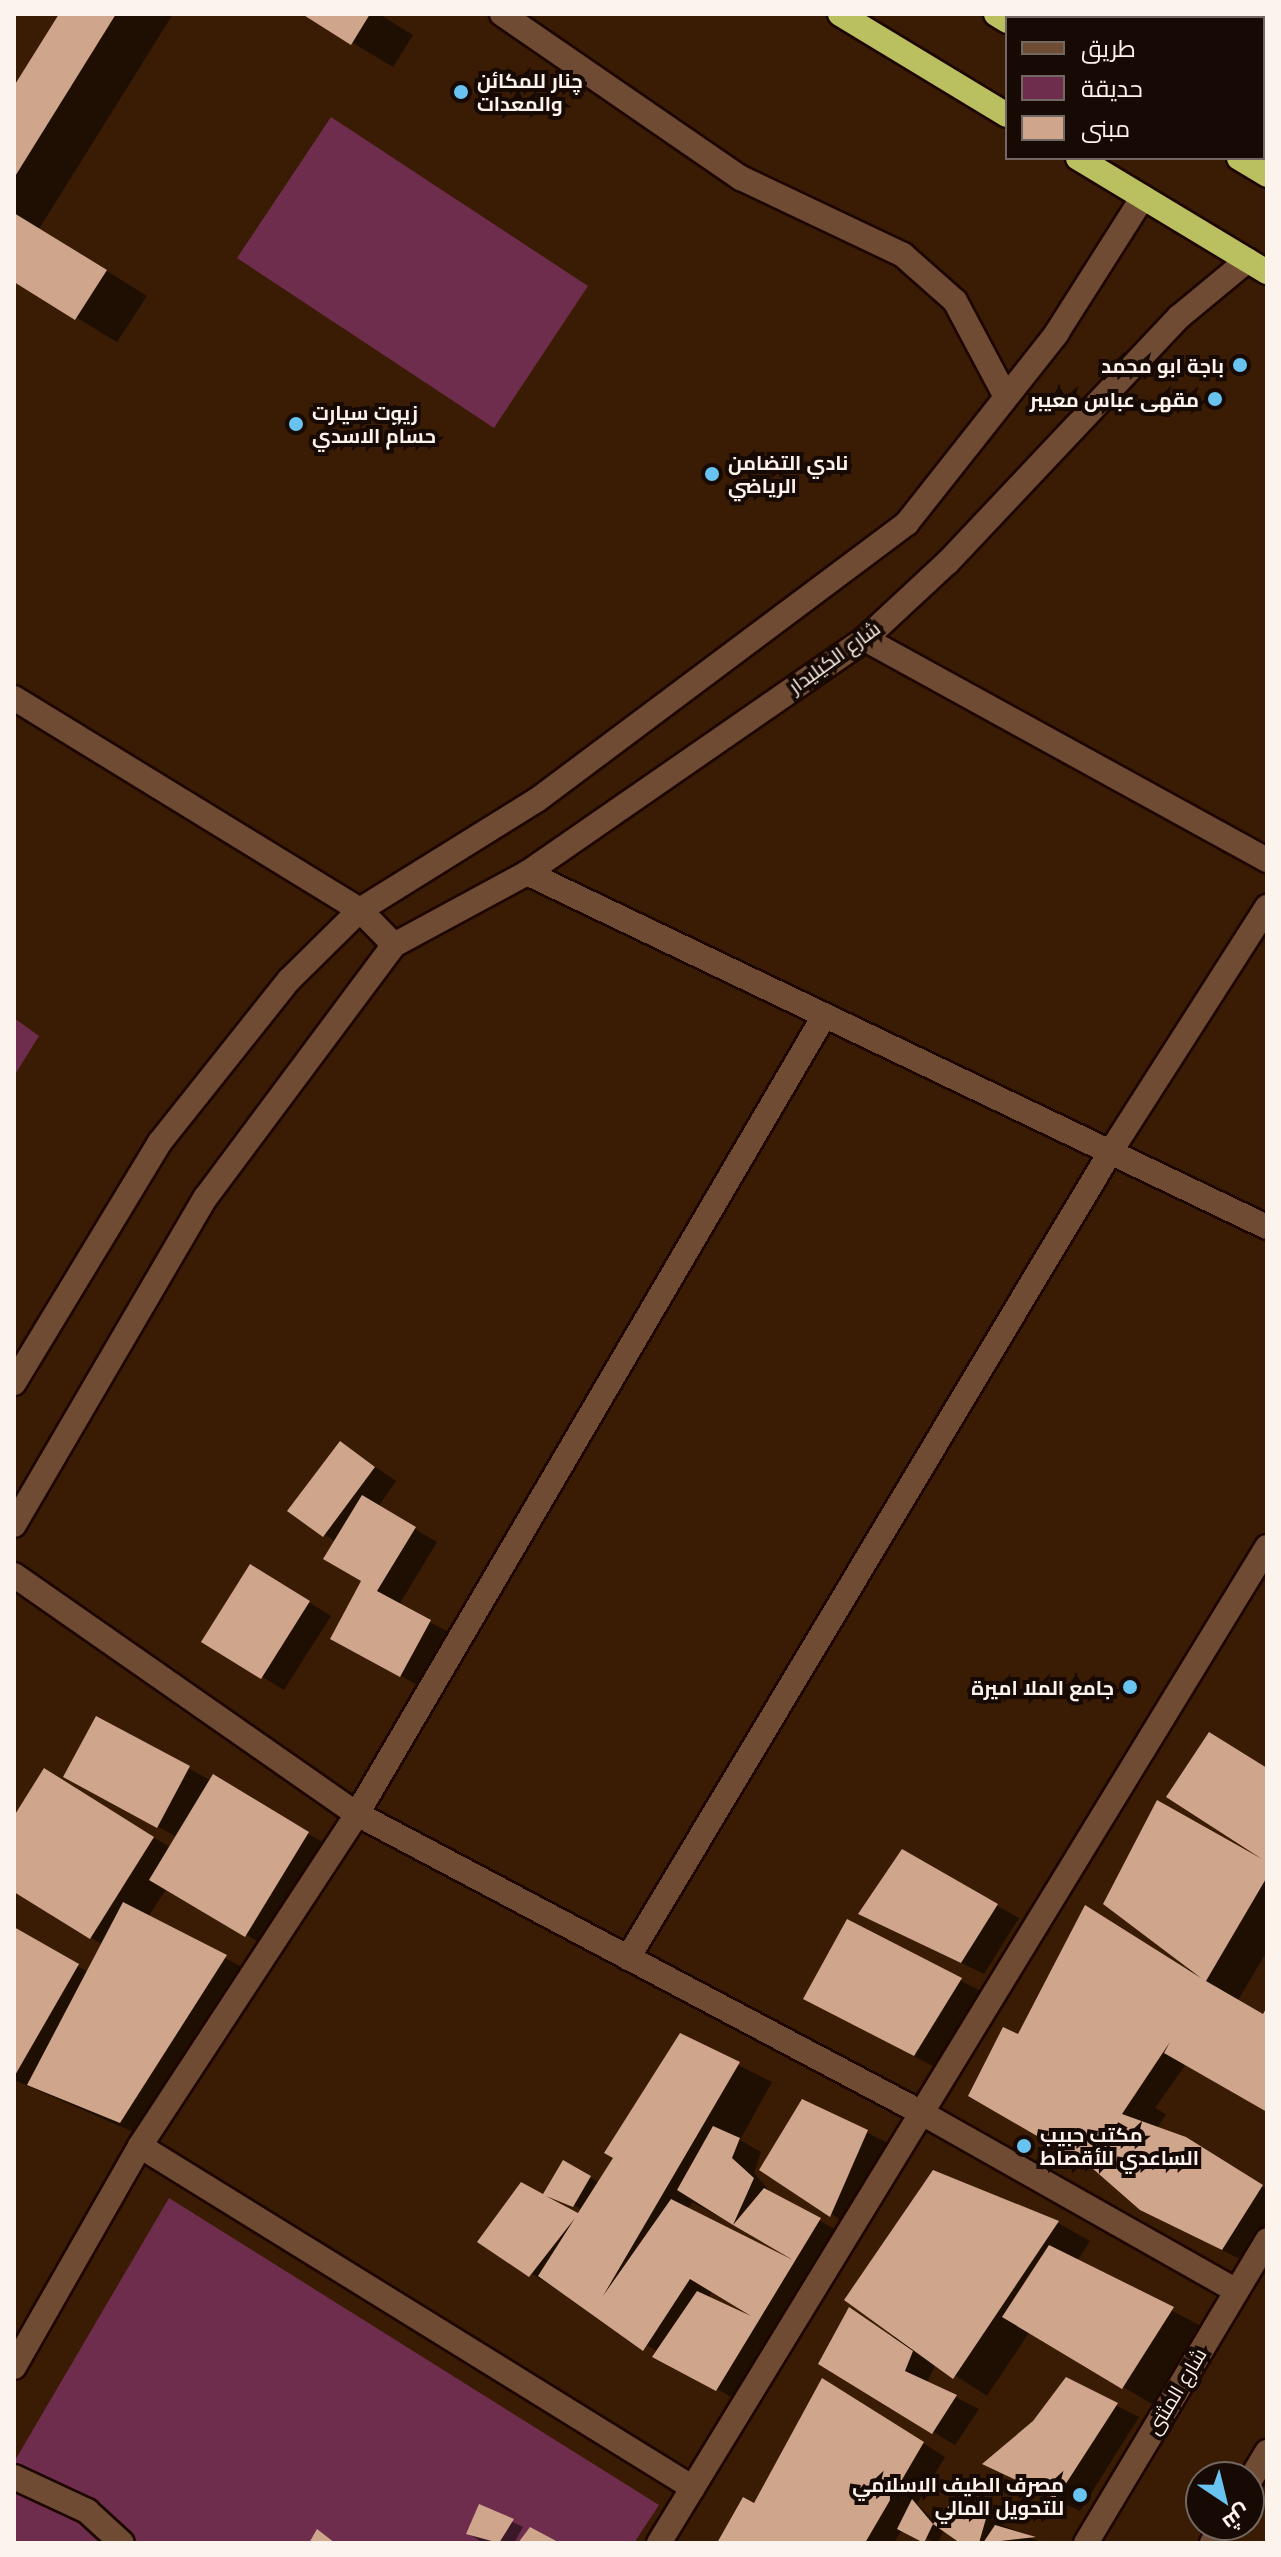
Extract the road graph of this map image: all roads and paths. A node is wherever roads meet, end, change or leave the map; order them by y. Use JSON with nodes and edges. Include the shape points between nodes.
{"nodes":[{"id":1,"x":502,"y":14,"type":"edge"},
{"id":2,"x":840,"y":14,"type":"edge"},
{"id":3,"x":1005,"y":114,"type":"edge"},
{"id":4,"x":1081,"y":160,"type":"edge"},
{"id":5,"x":1242,"y":160,"type":"edge"},
{"id":6,"x":1267,"y":175,"type":"edge"},
{"id":7,"x":1143,"y":197,"type":"junction"},
{"id":8,"x":1258,"y":266,"type":"edge"},
{"id":9,"x":1005,"y":395,"type":"junction"},
{"id":10,"x":865,"y":639,"type":"junction"},
{"id":11,"x":14,"y":698,"type":"edge"},
{"id":12,"x":1267,"y":860,"type":"edge"},
{"id":13,"x":527,"y":873,"type":"junction"},
{"id":14,"x":1267,"y":907,"type":"edge"},
{"id":15,"x":360,"y":910,"type":"junction"},
{"id":16,"x":394,"y":945,"type":"junction"},
{"id":17,"x":824,"y":1016,"type":"junction"},
{"id":18,"x":1111,"y":1151,"type":"junction"},
{"id":19,"x":1267,"y":1227,"type":"edge"},
{"id":20,"x":14,"y":1383,"type":"edge"},
{"id":21,"x":14,"y":1525,"type":"edge"},
{"id":22,"x":1267,"y":1547,"type":"edge"},
{"id":23,"x":14,"y":1575,"type":"edge"},
{"id":24,"x":357,"y":1814,"type":"junction"},
{"id":25,"x":628,"y":1958,"type":"junction"},
{"id":26,"x":922,"y":2113,"type":"junction"},
{"id":27,"x":140,"y":2146,"type":"junction"},
{"id":28,"x":1267,"y":2240,"type":"edge"},
{"id":29,"x":1236,"y":2291,"type":"junction"},
{"id":30,"x":14,"y":2367,"type":"edge"},
{"id":31,"x":14,"y":2477,"type":"edge"},
{"id":32,"x":693,"y":2488,"type":"junction"},
{"id":33,"x":122,"y":2543,"type":"edge"},
{"id":34,"x":659,"y":2543,"type":"edge"},
{"id":35,"x":1086,"y":2543,"type":"edge"}],
"edges":[{"from":1,"to":9,"type":"street","via":[[741,178],[903,255],[955,301]]},
{"from":2,"to":3,"type":"highway"},
{"from":4,"to":7,"type":"highway"},
{"from":5,"to":6,"type":"highway"},
{"from":7,"to":8,"type":"highway"},
{"from":7,"to":9,"type":"street","via":[[1056,334]]},
{"from":8,"to":10,"type":"street","name":"شارع الكيليدار","via":[[1179,317],[948,562]]},
{"from":9,"to":15,"type":"street","via":[[980,438],[907,523],[689,691],[462,851]]},
{"from":10,"to":12,"type":"street"},
{"from":10,"to":13,"type":"street","name":"شارع الكيليدار"},
{"from":11,"to":15,"type":"street"},
{"from":13,"to":16,"type":"street","name":"شارع الكيليدار"},
{"from":13,"to":17,"type":"street"},
{"from":14,"to":18,"type":"street"},
{"from":15,"to":16,"type":"street"},
{"from":15,"to":20,"type":"street","via":[[289,980],[160,1142]]},
{"from":16,"to":21,"type":"street","via":[[206,1197]]},
{"from":17,"to":18,"type":"street"},
{"from":17,"to":24,"type":"street"},
{"from":18,"to":19,"type":"street"},
{"from":18,"to":25,"type":"street"},
{"from":22,"to":26,"type":"street"},
{"from":23,"to":24,"type":"street"},
{"from":24,"to":25,"type":"street"},
{"from":24,"to":27,"type":"street"},
{"from":25,"to":26,"type":"street"},
{"from":26,"to":29,"type":"street"},
{"from":26,"to":32,"type":"street"},
{"from":27,"to":30,"type":"street"},
{"from":27,"to":32,"type":"street"},
{"from":28,"to":29,"type":"street","name":"شارع المثنى"},
{"from":29,"to":35,"type":"street","name":"شارع المثنى"},
{"from":31,"to":33,"type":"street","via":[[87,2511]]},
{"from":32,"to":34,"type":"street"}]}
